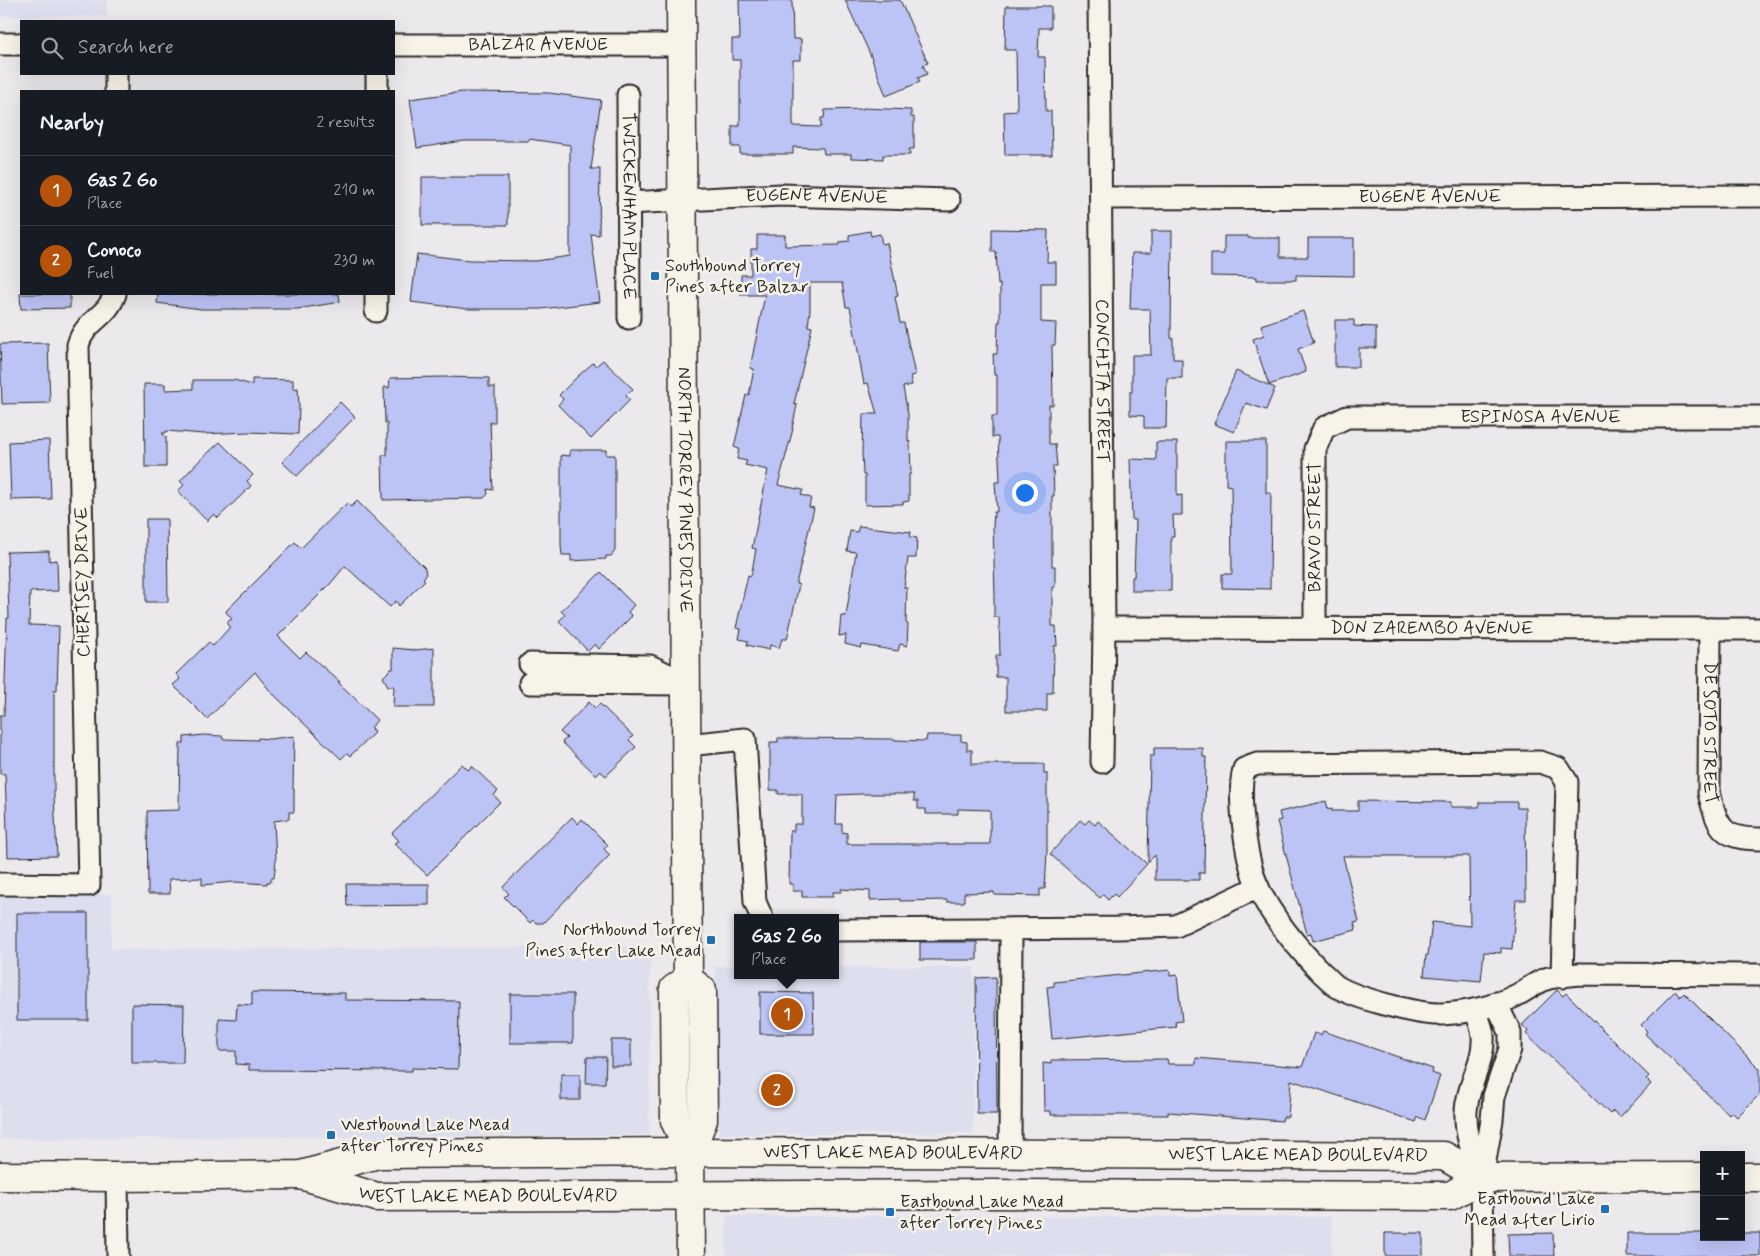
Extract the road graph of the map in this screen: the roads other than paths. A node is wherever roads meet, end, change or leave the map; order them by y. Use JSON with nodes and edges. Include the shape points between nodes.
{"nodes":[{"id":1,"x":681,"y":0,"type":"edge"},
{"id":2,"x":1099,"y":0,"type":"edge"},
{"id":3,"x":0,"y":44,"type":"edge"},
{"id":4,"x":20,"y":44,"type":"edge"},
{"id":5,"x":681,"y":44,"type":"junction"},
{"id":6,"x":395,"y":45,"type":"edge"},
{"id":7,"x":116,"y":75,"type":"edge"},
{"id":8,"x":377,"y":75,"type":"edge"},
{"id":9,"x":116,"y":90,"type":"edge"},
{"id":10,"x":377,"y":90,"type":"edge"},
{"id":11,"x":628,"y":95,"type":"dead end"},
{"id":12,"x":1760,"y":196,"type":"edge"},
{"id":13,"x":1100,"y":198,"type":"junction"},
{"id":14,"x":949,"y":200,"type":"dead end"},
{"id":15,"x":683,"y":201,"type":"junction"},
{"id":16,"x":628,"y":203,"type":"junction"},
{"id":17,"x":115,"y":295,"type":"edge"},
{"id":18,"x":629,"y":318,"type":"dead end"},
{"id":19,"x":1760,"y":417,"type":"edge"},
{"id":20,"x":1324,"y":428,"type":"joint"},
{"id":21,"x":1315,"y":627,"type":"junction"},
{"id":22,"x":1104,"y":628,"type":"junction"},
{"id":23,"x":1710,"y":629,"type":"junction"},
{"id":24,"x":1760,"y":629,"type":"edge"},
{"id":25,"x":530,"y":674,"type":"dead end"},
{"id":26,"x":687,"y":684,"type":"junction"},
{"id":27,"x":687,"y":745,"type":"junction"},
{"id":28,"x":1102,"y":762,"type":"dead end"},
{"id":29,"x":1760,"y":839,"type":"edge"},
{"id":30,"x":0,"y":884,"type":"edge"},
{"id":31,"x":1258,"y":887,"type":"junction"},
{"id":32,"x":760,"y":914,"type":"edge"},
{"id":33,"x":1010,"y":929,"type":"junction"},
{"id":34,"x":839,"y":930,"type":"edge"},
{"id":35,"x":1760,"y":975,"type":"edge"},
{"id":36,"x":1562,"y":976,"type":"junction"},
{"id":37,"x":1496,"y":1003,"type":"junction"},
{"id":38,"x":1475,"y":1010,"type":"junction"},
{"id":39,"x":690,"y":1152,"type":"junction"},
{"id":40,"x":1010,"y":1153,"type":"junction"},
{"id":41,"x":1195,"y":1154,"type":"junction"},
{"id":42,"x":301,"y":1175,"type":"junction"},
{"id":43,"x":0,"y":1176,"type":"edge"},
{"id":44,"x":117,"y":1177,"type":"junction"},
{"id":45,"x":1700,"y":1177,"type":"edge"},
{"id":46,"x":1745,"y":1177,"type":"edge"},
{"id":47,"x":1760,"y":1177,"type":"edge"},
{"id":48,"x":1482,"y":1178,"type":"junction"},
{"id":49,"x":1195,"y":1195,"type":"junction"},
{"id":50,"x":690,"y":1196,"type":"junction"},
{"id":51,"x":118,"y":1256,"type":"edge"},
{"id":52,"x":691,"y":1256,"type":"edge"},
{"id":53,"x":1483,"y":1256,"type":"edge"}],
"edges":[{"from":1,"to":5,"type":"main road","name":"NORTH TORREY PINES DRIVE"},
{"from":2,"to":13,"type":"street","name":"CONCHITA STREET"},
{"from":3,"to":4,"type":"street"},
{"from":5,"to":6,"type":"street","name":"BALZAR AVENUE"},
{"from":5,"to":15,"type":"main road","name":"NORTH TORREY PINES DRIVE"},
{"from":7,"to":9,"type":"street"},
{"from":8,"to":10,"type":"street"},
{"from":11,"to":16,"type":"street","name":"TWICKENHAM PLACE"},
{"from":12,"to":13,"type":"street","name":"EUGENE AVENUE"},
{"from":13,"to":22,"type":"street","name":"CONCHITA STREET"},
{"from":14,"to":15,"type":"street","name":"EUGENE AVENUE","via":[[781,195]]},
{"from":15,"to":16,"type":"street","name":"EUGENE AVENUE"},
{"from":15,"to":26,"type":"main road","name":"NORTH TORREY PINES DRIVE"},
{"from":16,"to":18,"type":"street","name":"TWICKENHAM PLACE"},
{"from":17,"to":30,"type":"street","name":"CHERTSEY DRIVE","via":[[110,307],[88,327],[78,345],[89,885]]},
{"from":19,"to":20,"type":"street","name":"ESPINOSA AVENUE","via":[[1347,417]]},
{"from":20,"to":21,"type":"street","name":"BRAVO STREET","via":[[1315,448]]},
{"from":21,"to":22,"type":"street","name":"DON ZAREMBO AVENUE"},
{"from":21,"to":23,"type":"street","name":"DON ZAREMBO AVENUE"},
{"from":22,"to":28,"type":"street","name":"CONCHITA STREET"},
{"from":23,"to":24,"type":"street","name":"DON ZAREMBO AVENUE"},
{"from":23,"to":29,"type":"street","name":"DE SOTO STREET","via":[[1709,793],[1716,818],[1726,832],[1742,839]]},
{"from":25,"to":26,"type":"street"},
{"from":26,"to":27,"type":"main road","name":"NORTH TORREY PINES DRIVE"},
{"from":27,"to":32,"type":"street","via":[[745,739],[756,902]]},
{"from":27,"to":39,"type":"main road","name":"NORTH TORREY PINES DRIVE","via":[[688,980],[702,990],[703,1120]]},
{"from":31,"to":33,"type":"street","via":[[1176,926]]},
{"from":31,"to":36,"type":"street","via":[[1247,852],[1241,782],[1244,770],[1257,764],[1540,762],[1558,768],[1567,782]]},
{"from":31,"to":38,"type":"street","via":[[1302,953],[1336,986],[1414,1011],[1441,1014]]},
{"from":33,"to":34,"type":"street"},
{"from":33,"to":40,"type":"street"},
{"from":35,"to":36,"type":"street"},
{"from":36,"to":37,"type":"street","via":[[1547,979]]},
{"from":37,"to":38,"type":"street"},
{"from":37,"to":48,"type":"street","via":[[1510,1032],[1510,1049],[1494,1096]]},
{"from":38,"to":48,"type":"street","via":[[1483,1036],[1466,1110],[1466,1136]]},
{"from":39,"to":40,"type":"main road","name":"WEST LAKE MEAD BOULEVARD"},
{"from":39,"to":42,"type":"main road","name":"WEST LAKE MEAD BOULEVARD","via":[[378,1154]]},
{"from":39,"to":50,"type":"main road","name":"NORTH TORREY PINES DRIVE"},
{"from":40,"to":41,"type":"main road","name":"WEST LAKE MEAD BOULEVARD"},
{"from":41,"to":48,"type":"main road","name":"WEST LAKE MEAD BOULEVARD","via":[[1444,1156]]},
{"from":41,"to":49,"type":"main road"},
{"from":42,"to":44,"type":"main road","name":"WEST LAKE MEAD BOULEVARD"},
{"from":42,"to":50,"type":"main road","name":"WEST LAKE MEAD BOULEVARD","via":[[377,1197]]},
{"from":43,"to":44,"type":"main road","name":"WEST LAKE MEAD BOULEVARD"},
{"from":44,"to":51,"type":"street"},
{"from":45,"to":48,"type":"main road","name":"WEST LAKE MEAD BOULEVARD"},
{"from":46,"to":47,"type":"main road"},
{"from":48,"to":49,"type":"main road","name":"WEST LAKE MEAD BOULEVARD","via":[[1450,1196]]},
{"from":48,"to":53,"type":"street"},
{"from":49,"to":50,"type":"main road","name":"WEST LAKE MEAD BOULEVARD"},
{"from":50,"to":52,"type":"main road","name":"NORTH TORREY PINES DRIVE"}]}
